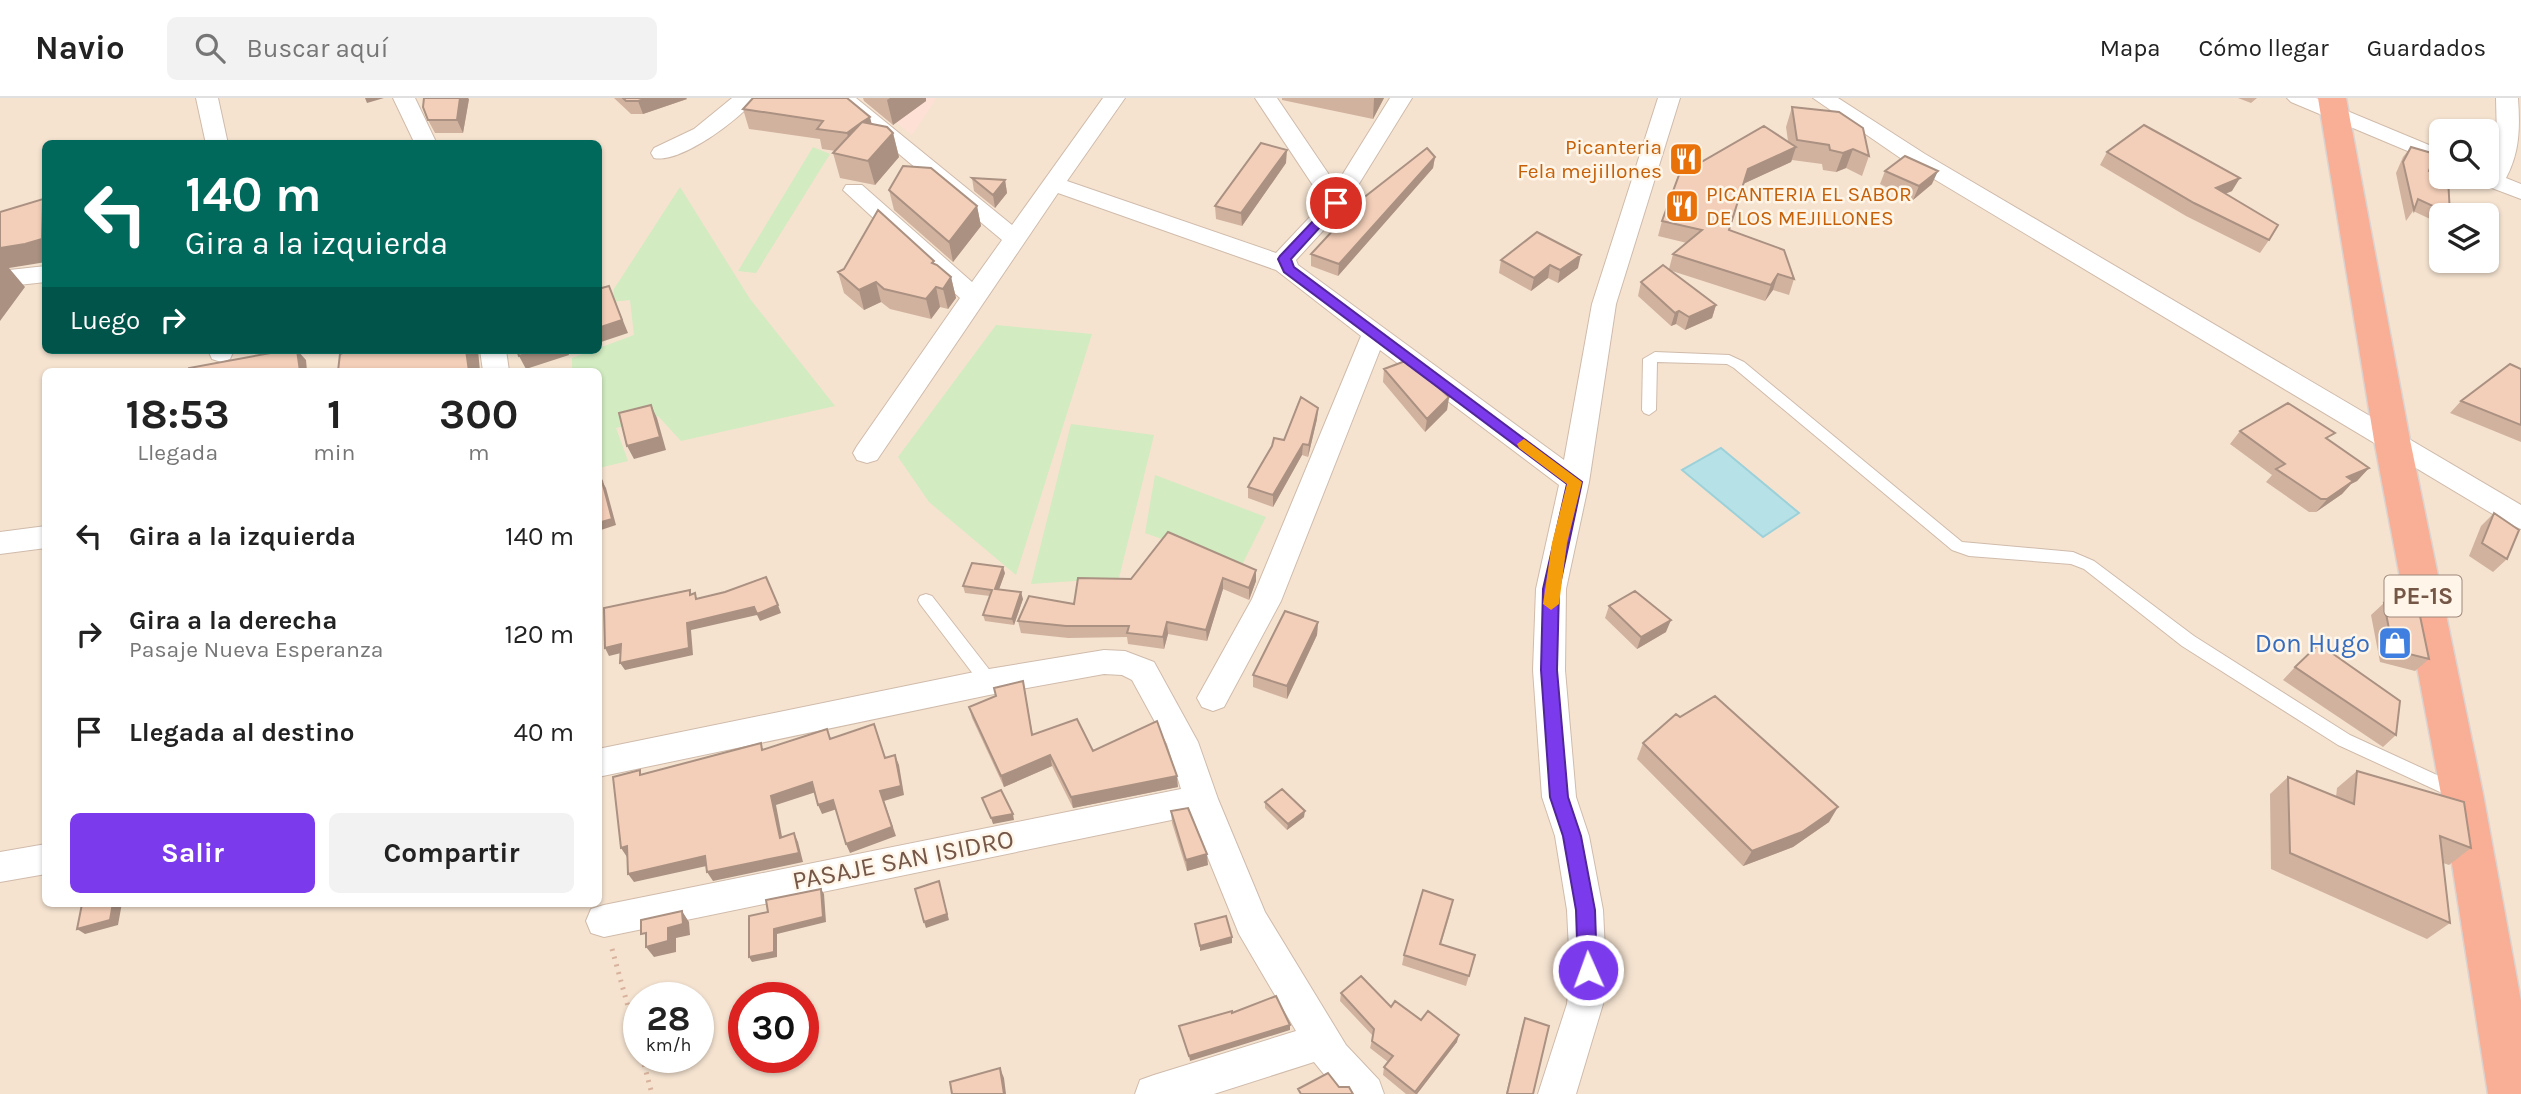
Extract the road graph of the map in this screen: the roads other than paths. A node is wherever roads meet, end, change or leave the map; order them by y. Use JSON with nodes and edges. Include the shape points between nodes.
{"nodes":[{"id":1,"x":207,"y":98,"type":"edge"},
{"id":2,"x":404,"y":98,"type":"edge"},
{"id":3,"x":744,"y":98,"type":"edge"},
{"id":4,"x":843,"y":98,"type":"edge"},
{"id":5,"x":1114,"y":98,"type":"edge"},
{"id":6,"x":1266,"y":98,"type":"edge"},
{"id":7,"x":1401,"y":98,"type":"edge"},
{"id":8,"x":1669,"y":98,"type":"edge"},
{"id":9,"x":1824,"y":98,"type":"edge"},
{"id":10,"x":2298,"y":98,"type":"edge"},
{"id":11,"x":2507,"y":98,"type":"edge"},
{"id":12,"x":2333,"y":105,"type":"edge"},
{"id":13,"x":216,"y":140,"type":"edge"},
{"id":14,"x":424,"y":140,"type":"edge"},
{"id":15,"x":662,"y":153,"type":"dead end"},
{"id":16,"x":2429,"y":153,"type":"edge"},
{"id":17,"x":2499,"y":168,"type":"edge"},
{"id":18,"x":2499,"y":183,"type":"edge"},
{"id":19,"x":1054,"y":184,"type":"junction"},
{"id":20,"x":854,"y":190,"type":"dead end"},
{"id":21,"x":2521,"y":192,"type":"edge"},
{"id":22,"x":1336,"y":203,"type":"junction"},
{"id":23,"x":1016,"y":239,"type":"junction"},
{"id":24,"x":1284,"y":264,"type":"junction"},
{"id":25,"x":42,"y":274,"type":"edge"},
{"id":26,"x":0,"y":279,"type":"edge"},
{"id":27,"x":974,"y":297,"type":"junction"},
{"id":28,"x":1375,"y":332,"type":"junction"},
{"id":29,"x":1649,"y":410,"type":"dead end"},
{"id":30,"x":2392,"y":440,"type":"junction"},
{"id":31,"x":867,"y":453,"type":"dead end"},
{"id":32,"x":1575,"y":482,"type":"junction"},
{"id":33,"x":2521,"y":519,"type":"edge"},
{"id":34,"x":42,"y":538,"type":"edge"},
{"id":35,"x":0,"y":543,"type":"edge"},
{"id":36,"x":926,"y":600,"type":"dead end"},
{"id":37,"x":989,"y":682,"type":"junction"},
{"id":38,"x":1213,"y":698,"type":"dead end"},
{"id":39,"x":602,"y":754,"type":"edge"},
{"id":40,"x":2462,"y":794,"type":"junction"},
{"id":41,"x":1202,"y":799,"type":"junction"},
{"id":42,"x":42,"y":860,"type":"edge"},
{"id":43,"x":0,"y":867,"type":"edge"},
{"id":44,"x":604,"y":920,"type":"road end"},
{"id":45,"x":1323,"y":1041,"type":"junction"},
{"id":46,"x":1154,"y":1094,"type":"edge"},
{"id":47,"x":1365,"y":1094,"type":"edge"},
{"id":48,"x":1557,"y":1094,"type":"edge"},
{"id":49,"x":2513,"y":1094,"type":"edge"}],
"edges":[{"from":1,"to":13,"type":"street"},
{"from":2,"to":14,"type":"street"},
{"from":3,"to":15,"type":"street","via":[[702,134]]},
{"from":4,"to":23,"type":"street"},
{"from":5,"to":19,"type":"street"},
{"from":6,"to":22,"type":"street"},
{"from":7,"to":22,"type":"street"},
{"from":8,"to":32,"type":"street","via":[[1604,304]]},
{"from":9,"to":30,"type":"street","via":[[1917,159]]},
{"from":10,"to":12,"type":"street"},
{"from":11,"to":17,"type":"street","via":[[2510,140]]},
{"from":12,"to":16,"type":"street"},
{"from":12,"to":30,"type":"highway","number":"PE-1S"},
{"from":18,"to":21,"type":"street"},
{"from":19,"to":23,"type":"street"},
{"from":19,"to":24,"type":"street"},
{"from":20,"to":27,"type":"street"},
{"from":22,"to":24,"type":"street"},
{"from":23,"to":27,"type":"street"},
{"from":24,"to":28,"type":"street"},
{"from":25,"to":26,"type":"street"},
{"from":27,"to":31,"type":"street"},
{"from":28,"to":32,"type":"street"},
{"from":28,"to":38,"type":"street","via":[[1266,601]]},
{"from":29,"to":40,"type":"lane","via":[[1650,359],[1729,360],[1957,546],[2073,558],[2089,565],[2188,641],[2344,740]]},
{"from":30,"to":33,"type":"street"},
{"from":30,"to":40,"type":"highway","number":"PE-1S"},
{"from":32,"to":48,"type":"street","via":[[1551,589],[1549,670],[1559,797],[1572,836],[1586,910],[1588,970],[1584,1004]]},
{"from":34,"to":35,"type":"street"},
{"from":36,"to":37,"type":"lane"},
{"from":37,"to":39,"type":"street"},
{"from":37,"to":41,"type":"street","via":[[1104,662],[1125,663],[1143,671],[1182,742]]},
{"from":40,"to":49,"type":"highway","number":"PE-1S"},
{"from":41,"to":44,"type":"street","name":"PASAJE SAN ISIDRO"},
{"from":41,"to":45,"type":"street","via":[[1252,922]]},
{"from":42,"to":43,"type":"street"},
{"from":45,"to":46,"type":"street"},
{"from":45,"to":47,"type":"street"}]}
